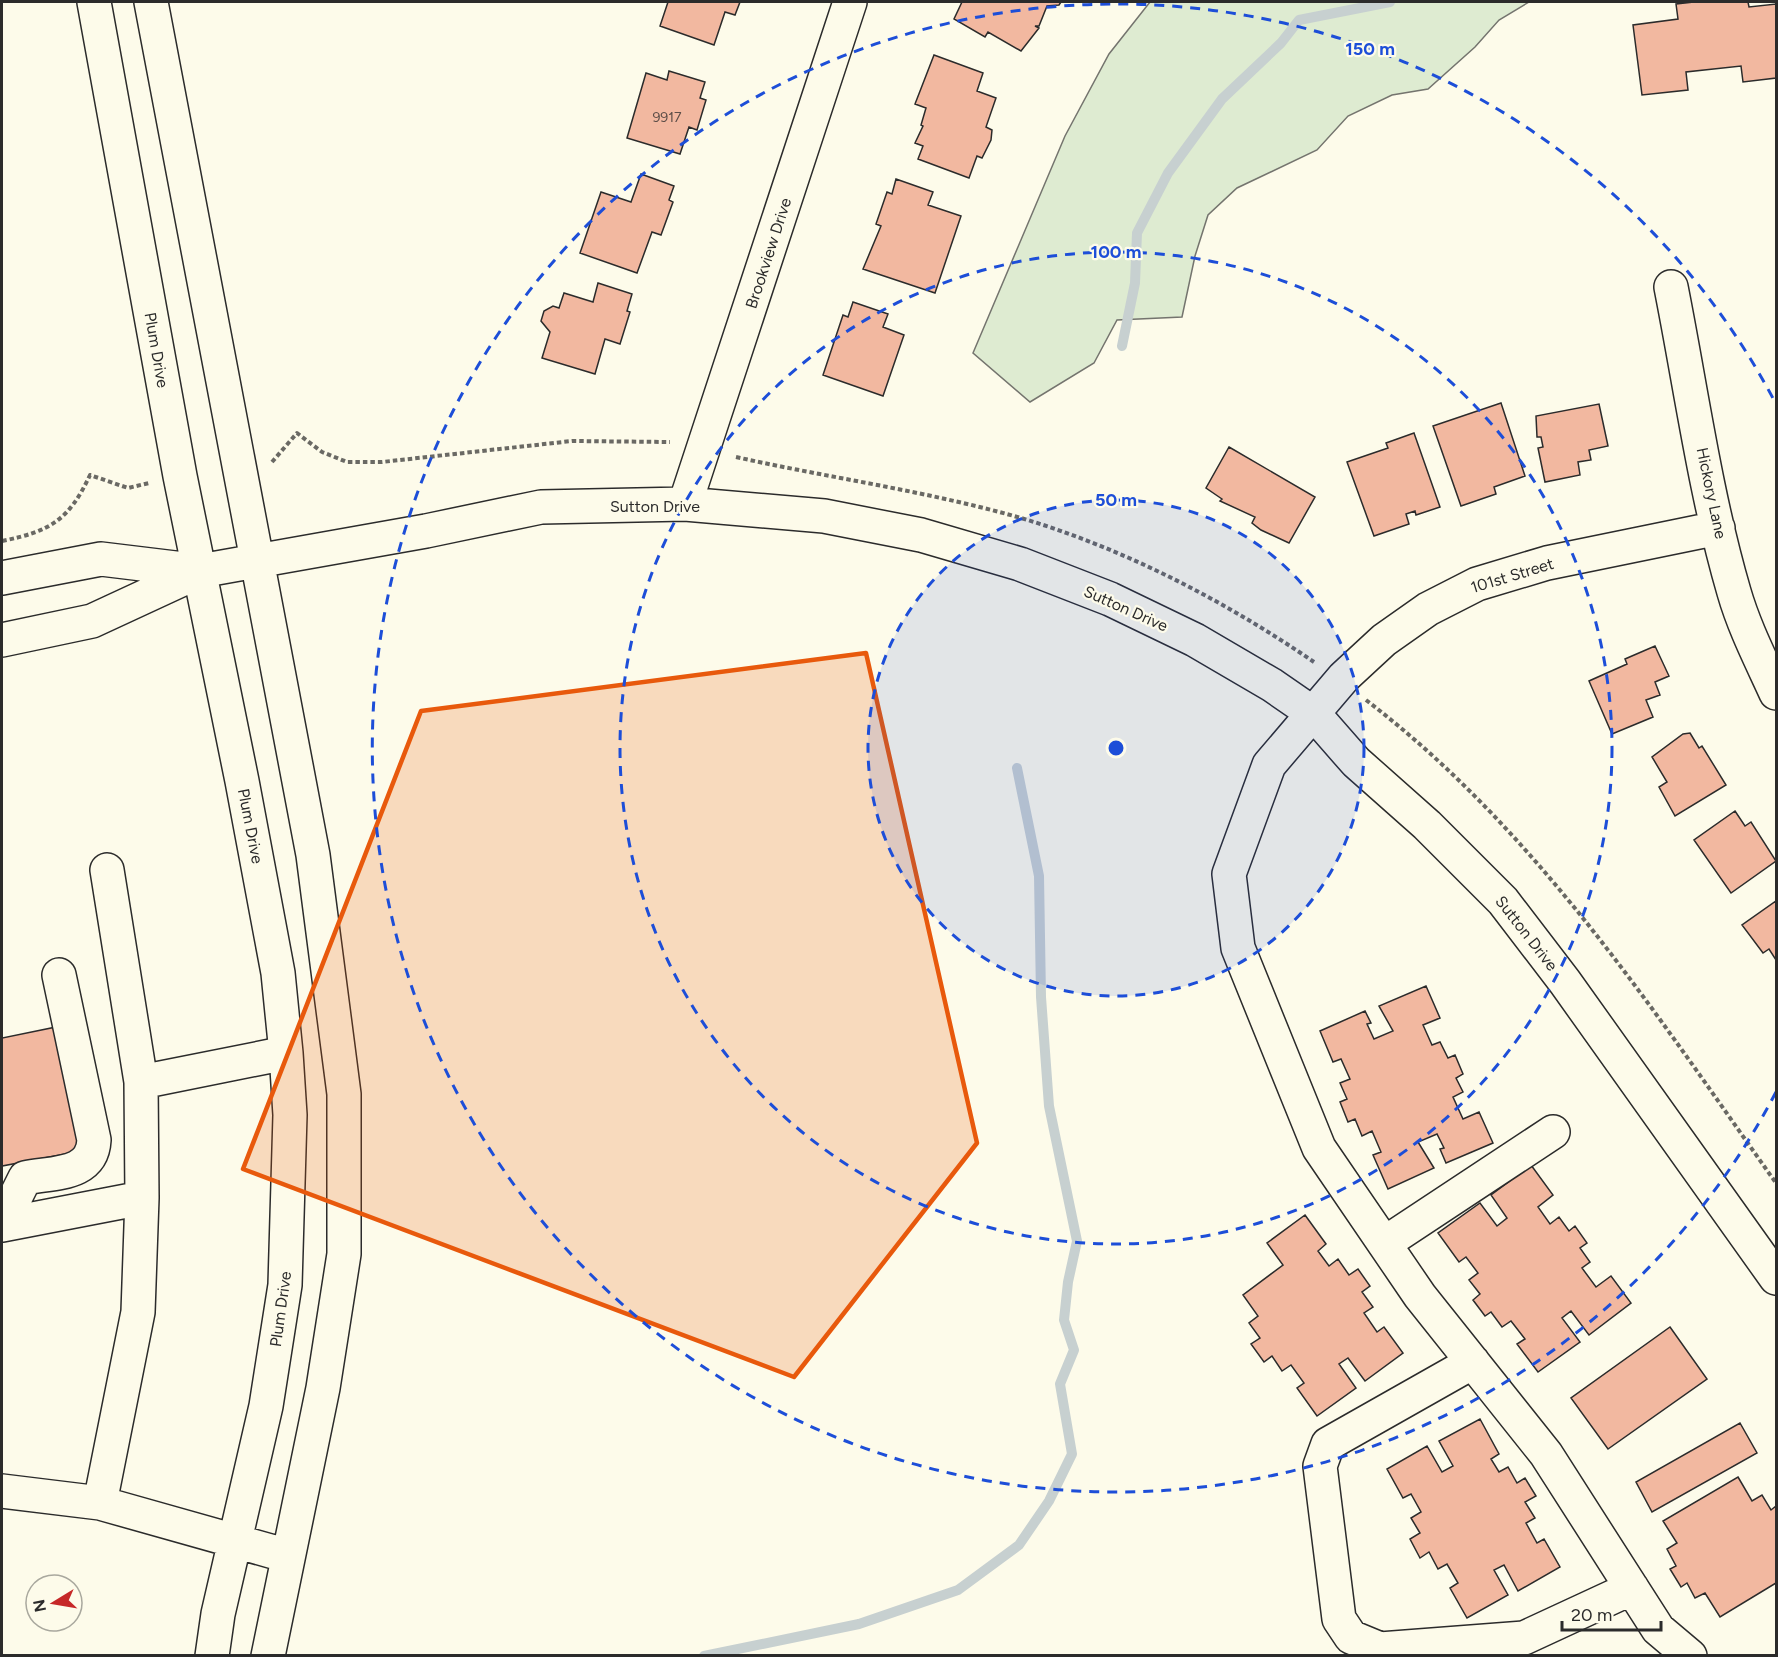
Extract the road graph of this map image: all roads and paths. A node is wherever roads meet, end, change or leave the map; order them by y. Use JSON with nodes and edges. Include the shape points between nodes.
{"nodes":[{"id":1,"x":94,"y":2,"type":"edge"},
{"id":2,"x":151,"y":2,"type":"edge"},
{"id":3,"x":850,"y":2,"type":"edge"},
{"id":4,"x":1671,"y":287,"type":"dead end"},
{"id":5,"x":703,"y":450,"type":"junction"},
{"id":6,"x":273,"y":462,"type":"dead end"},
{"id":7,"x":128,"y":488,"type":"dead end"},
{"id":8,"x":685,"y":504,"type":"junction"},
{"id":9,"x":1718,"y":528,"type":"junction"},
{"id":10,"x":2,"y":541,"type":"edge"},
{"id":11,"x":255,"y":560,"type":"junction"},
{"id":12,"x":200,"y":571,"type":"junction"},
{"id":13,"x":2,"y":578,"type":"edge"},
{"id":14,"x":2,"y":640,"type":"edge"},
{"id":15,"x":1776,"y":693,"type":"edge"},
{"id":16,"x":1314,"y":714,"type":"junction"},
{"id":17,"x":107,"y":870,"type":"dead end"},
{"id":18,"x":59,"y":975,"type":"dead end"},
{"id":19,"x":286,"y":1053,"type":"junction"},
{"id":20,"x":141,"y":1082,"type":"junction"},
{"id":21,"x":1553,"y":1132,"type":"dead end"},
{"id":22,"x":142,"y":1198,"type":"junction"},
{"id":23,"x":2,"y":1224,"type":"edge"},
{"id":24,"x":1385,"y":1243,"type":"junction"},
{"id":25,"x":1776,"y":1278,"type":"edge"},
{"id":26,"x":1473,"y":1362,"type":"junction"},
{"id":27,"x":2,"y":1491,"type":"edge"},
{"id":28,"x":100,"y":1503,"type":"junction"},
{"id":29,"x":235,"y":1541,"type":"junction"},
{"id":30,"x":288,"y":1556,"type":"junction"},
{"id":31,"x":1632,"y":1588,"type":"junction"},
{"id":32,"x":212,"y":1656,"type":"edge"},
{"id":33,"x":268,"y":1656,"type":"edge"},
{"id":34,"x":1690,"y":1656,"type":"edge"}],
"edges":[{"from":1,"to":12,"type":"street","name":"Plum Drive"},
{"from":2,"to":11,"type":"street"},
{"from":3,"to":5,"type":"street","name":"Brookview Drive"},
{"from":4,"to":9,"type":"street","name":"Hickory Lane"},
{"from":5,"to":6,"type":"path","via":[[675,442],[572,441],[382,462],[347,462],[322,452],[297,433]]},
{"from":5,"to":8,"type":"street","name":"Brookview Drive"},
{"from":7,"to":10,"type":"path","via":[[90,475],[76,504],[45,530]]},
{"from":8,"to":11,"type":"street","name":"Sutton Drive","via":[[541,507]]},
{"from":8,"to":16,"type":"street","name":"Sutton Drive","via":[[824,516],[921,535],[1020,564],[1110,599],[1195,640]]},
{"from":9,"to":15,"type":"street","name":"Hickory Lane","via":[[1734,592]]},
{"from":9,"to":16,"type":"street","name":"101st Street","via":[[1547,563],[1477,584],[1428,609],[1384,640],[1344,677]]},
{"from":11,"to":12,"type":"street","name":"Sutton Drive"},
{"from":11,"to":30,"type":"street","via":[[313,855],[344,1094],[344,1254]]},
{"from":12,"to":13,"type":"street","via":[[101,559]]},
{"from":12,"to":14,"type":"street","via":[[92,621]]},
{"from":12,"to":19,"type":"street","name":"Plum Drive","via":[[278,973]]},
{"from":16,"to":24,"type":"street","name":"101st Street","via":[[1269,765],[1230,874],[1238,948],[1318,1148]]},
{"from":16,"to":25,"type":"street","name":"Sutton Drive","via":[[1356,762],[1427,825],[1503,901]]},
{"from":17,"to":20,"type":"street"},
{"from":18,"to":23,"type":"street","via":[[94,1140],[93,1154],[81,1167],[25,1178]]},
{"from":19,"to":20,"type":"street"},
{"from":19,"to":29,"type":"street","name":"Plum Drive","via":[[290,1115],[285,1285],[266,1406]]},
{"from":20,"to":22,"type":"street"},
{"from":21,"to":24,"type":"street"},
{"from":22,"to":23,"type":"street"},
{"from":22,"to":28,"type":"street","via":[[138,1312]]},
{"from":24,"to":26,"type":"street","name":"101st Street","via":[[1420,1296]]},
{"from":26,"to":31,"type":"street","name":"101st Street","via":[[1546,1454]]},
{"from":26,"to":31,"type":"street","via":[[1328,1443],[1320,1466],[1340,1619],[1351,1636],[1380,1649],[1524,1638]]},
{"from":27,"to":28,"type":"street"},
{"from":28,"to":29,"type":"street"},
{"from":29,"to":30,"type":"street"},
{"from":29,"to":32,"type":"street","name":"Plum Drive"},
{"from":30,"to":33,"type":"street"},
{"from":31,"to":34,"type":"street","name":"101st Street","via":[[1658,1629]]}]}
